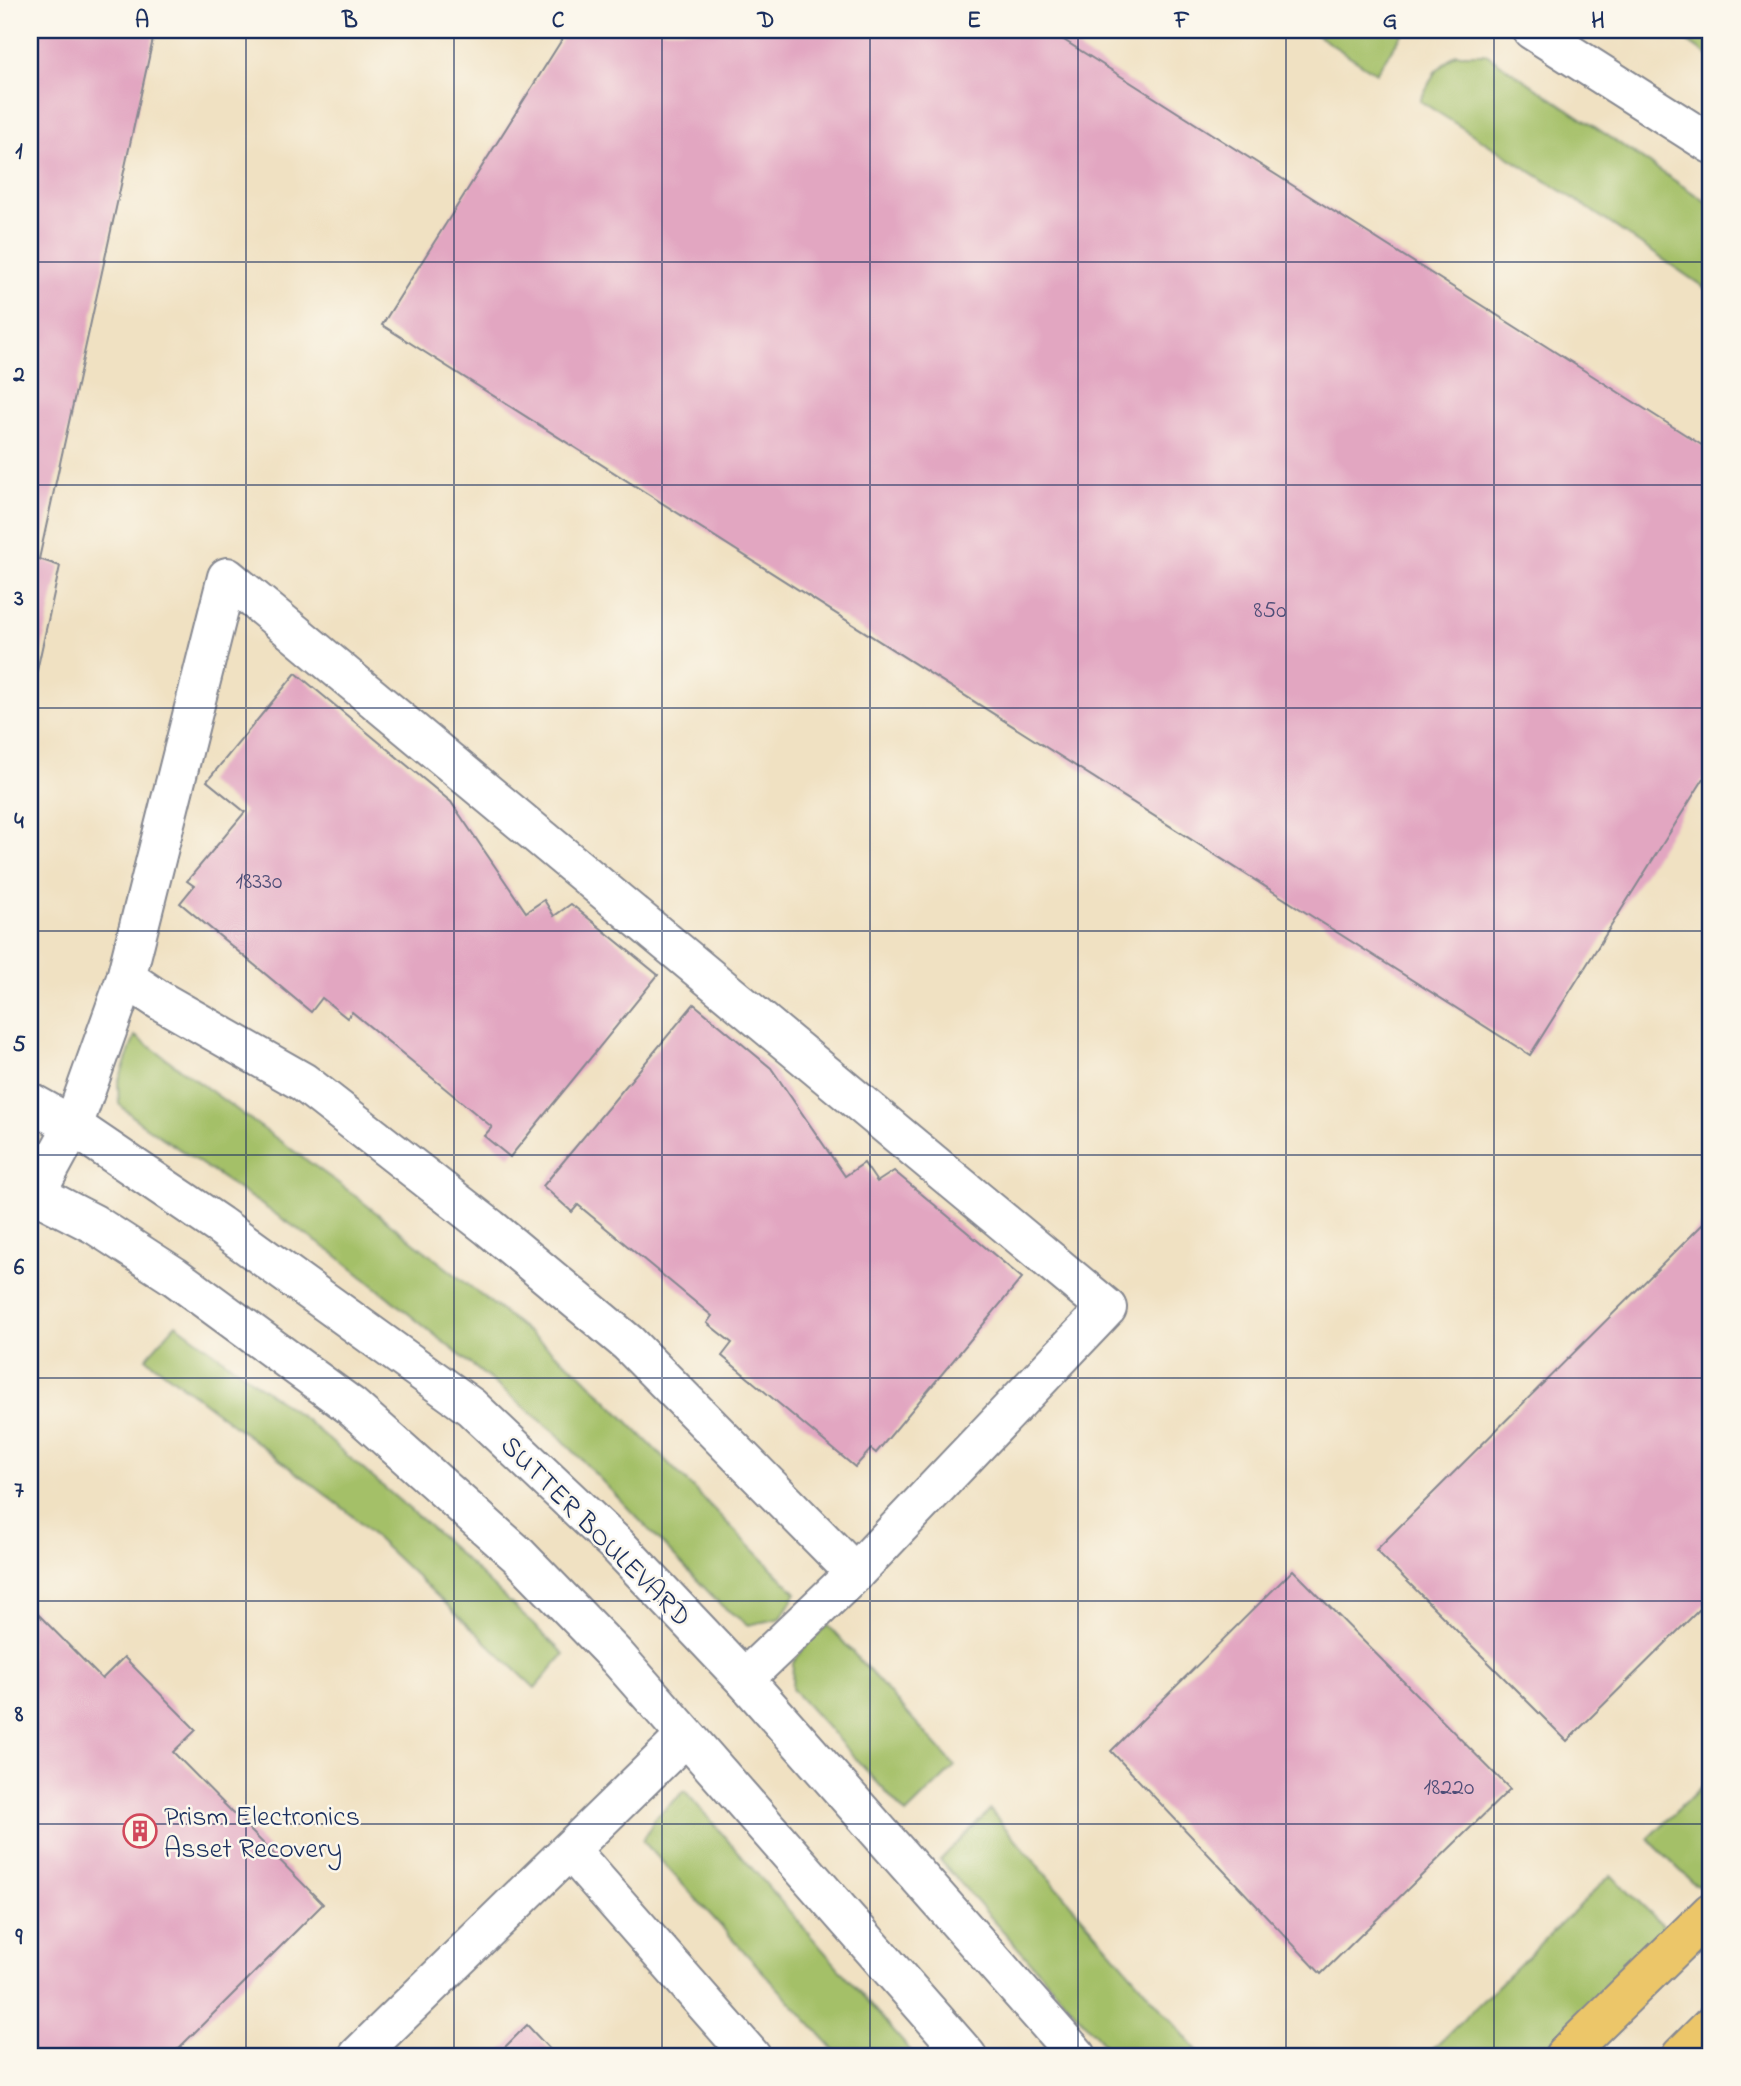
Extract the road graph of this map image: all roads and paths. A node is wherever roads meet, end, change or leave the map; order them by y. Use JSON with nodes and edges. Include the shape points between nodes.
{"nodes":[{"id":1,"x":1532,"y":30,"type":"edge"},
{"id":2,"x":1711,"y":144,"type":"edge"},
{"id":3,"x":126,"y":978,"type":"junction"},
{"id":4,"x":30,"y":1102,"type":"edge"},
{"id":5,"x":73,"y":1126,"type":"junction"},
{"id":6,"x":33,"y":1192,"type":"edge"},
{"id":7,"x":855,"y":1573,"type":"junction"},
{"id":8,"x":744,"y":1679,"type":"junction"},
{"id":9,"x":685,"y":1737,"type":"junction"},
{"id":10,"x":570,"y":1850,"type":"junction"},
{"id":11,"x":1711,"y":1912,"type":"edge"},
{"id":12,"x":1711,"y":2026,"type":"edge"},
{"id":13,"x":358,"y":2056,"type":"edge"},
{"id":14,"x":751,"y":2056,"type":"edge"},
{"id":15,"x":967,"y":2056,"type":"edge"},
{"id":16,"x":1077,"y":2056,"type":"edge"},
{"id":17,"x":1564,"y":2056,"type":"edge"},
{"id":18,"x":1681,"y":2056,"type":"edge"}],
"edges":[{"from":1,"to":2,"type":"street"},
{"from":3,"to":5,"type":"street"},
{"from":3,"to":7,"type":"street","via":[[303,1082],[490,1228],[628,1343]]},
{"from":3,"to":7,"type":"street","via":[[227,577],[1107,1308]]},
{"from":4,"to":5,"type":"street","name":"SUTTER BOULEVARD"},
{"from":5,"to":6,"type":"street"},
{"from":5,"to":8,"type":"street","name":"SUTTER BOULEVARD","via":[[219,1224],[471,1407],[617,1545]]},
{"from":6,"to":9,"type":"street","via":[[94,1224],[174,1276],[351,1406],[518,1555],[617,1657]]},
{"from":7,"to":8,"type":"street"},
{"from":8,"to":16,"type":"street","name":"SUTTER BOULEVARD"},
{"from":9,"to":10,"type":"street"},
{"from":9,"to":15,"type":"street"},
{"from":10,"to":13,"type":"street"},
{"from":10,"to":14,"type":"street"},
{"from":11,"to":17,"type":"main road"},
{"from":12,"to":18,"type":"main road"}]}
